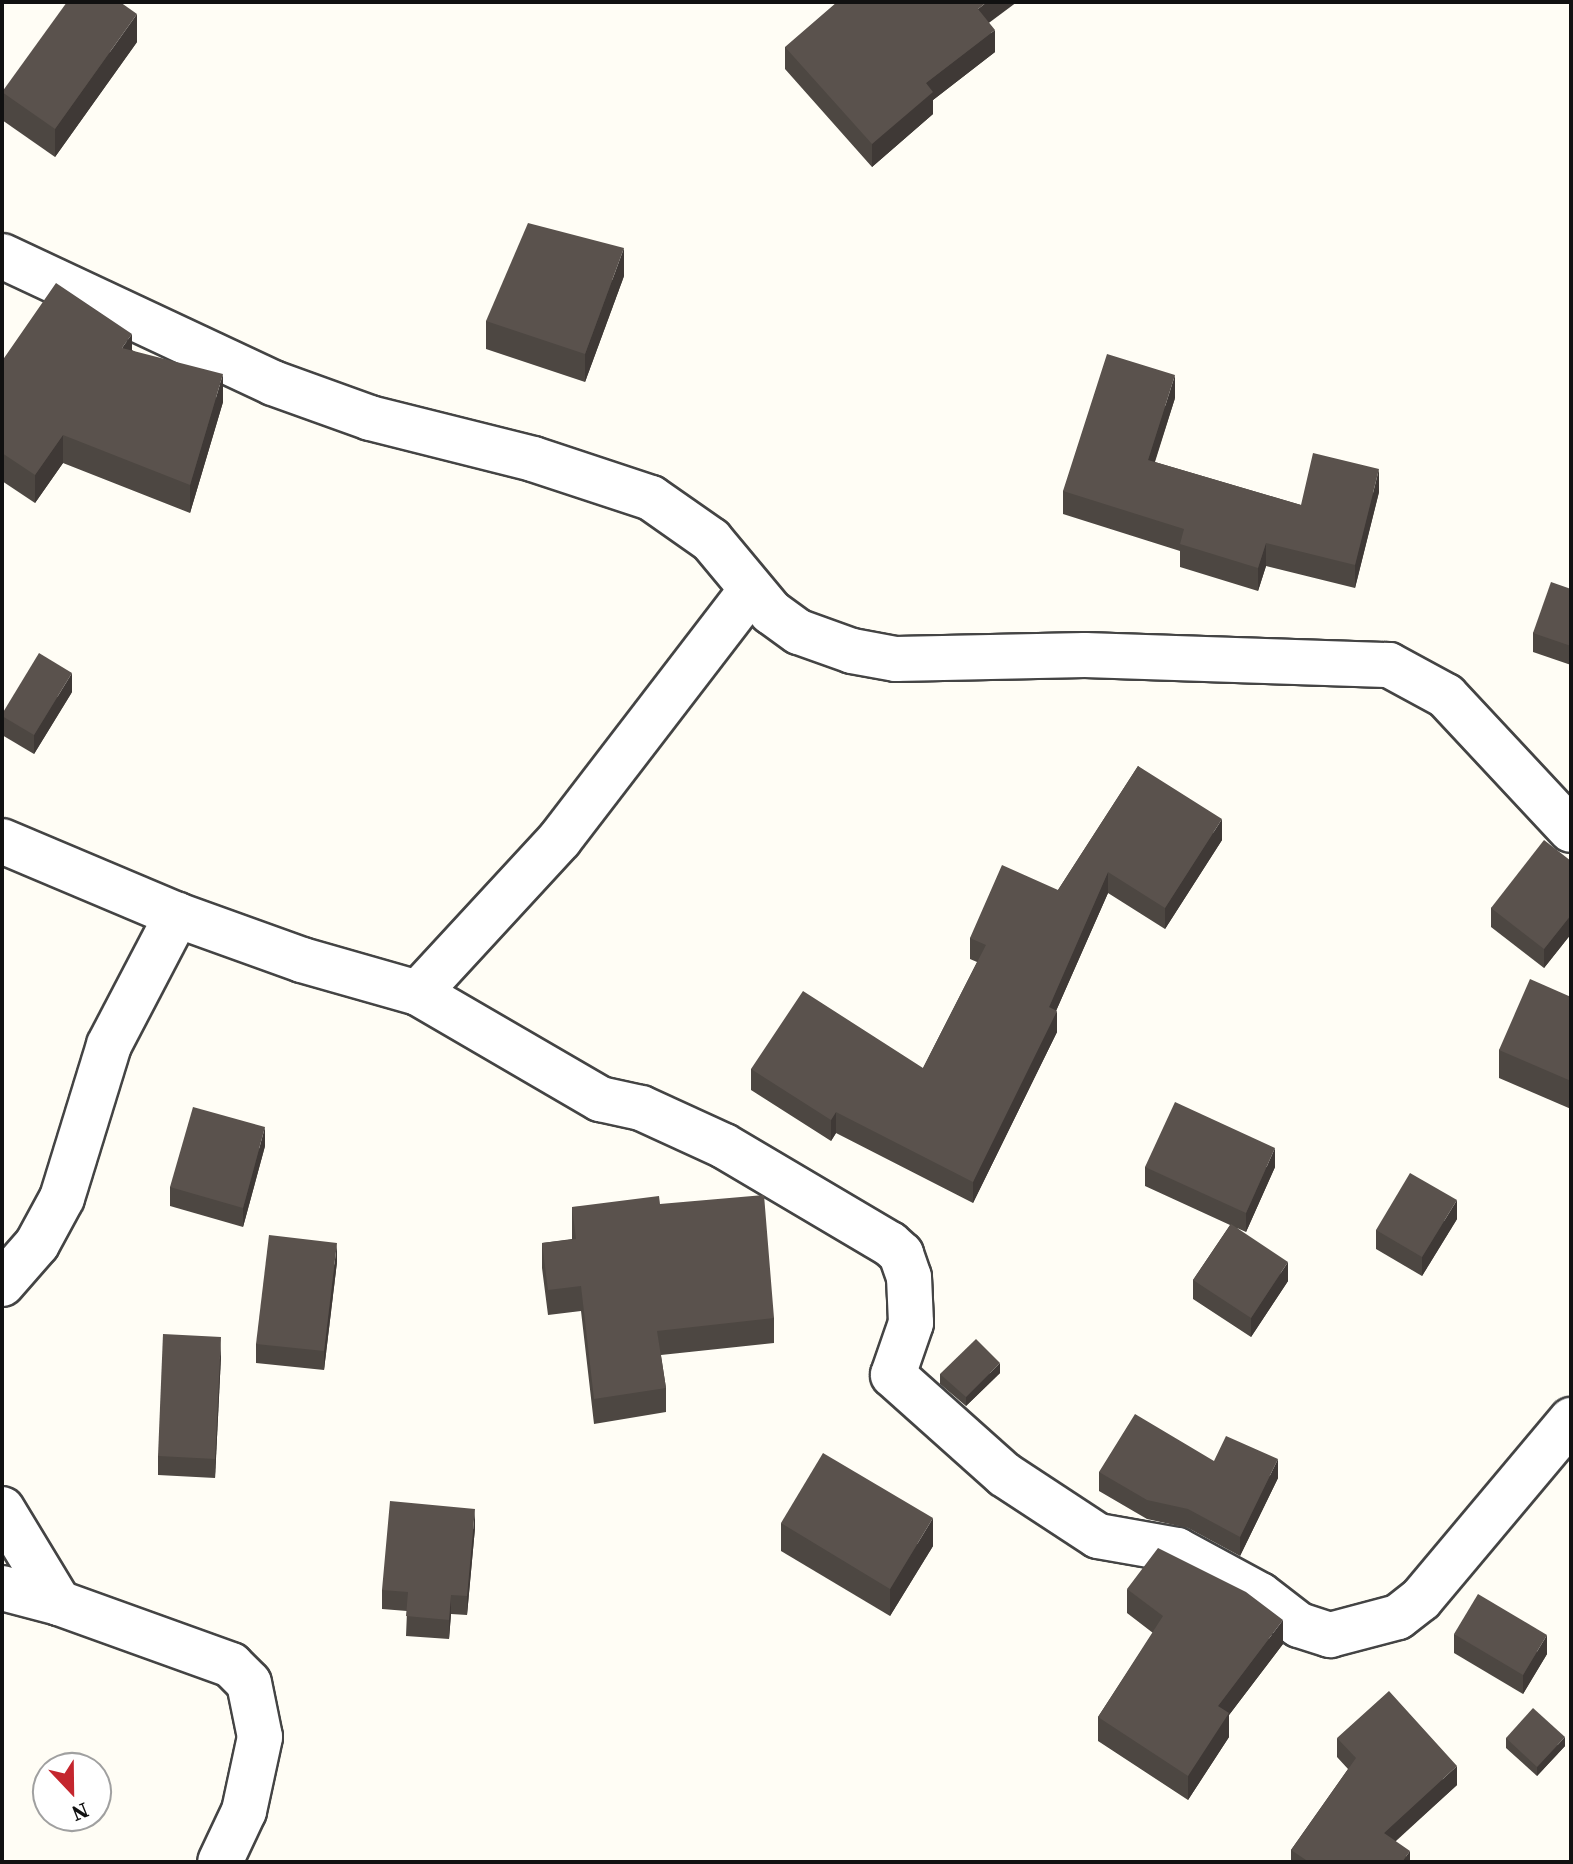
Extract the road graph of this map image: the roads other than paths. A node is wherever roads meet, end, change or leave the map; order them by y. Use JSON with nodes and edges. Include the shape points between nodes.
{"nodes":[{"id":1,"x":2,"y":256,"type":"edge"},
{"id":2,"x":751,"y":590,"type":"junction"},
{"id":3,"x":1571,"y":830,"type":"edge"},
{"id":4,"x":2,"y":841,"type":"edge"},
{"id":5,"x":177,"y":915,"type":"junction"},
{"id":6,"x":418,"y":993,"type":"junction"},
{"id":7,"x":2,"y":1284,"type":"edge"},
{"id":8,"x":1571,"y":1420,"type":"edge"},
{"id":9,"x":2,"y":1509,"type":"edge"},
{"id":10,"x":2,"y":1588,"type":"edge"},
{"id":11,"x":59,"y":1603,"type":"junction"},
{"id":12,"x":220,"y":1862,"type":"edge"}],
"edges":[{"from":1,"to":2,"type":"street","via":[[273,383],[370,418],[533,459],[651,498],[711,540]]},
{"from":2,"to":3,"type":"street","via":[[799,632],[852,651],[896,659],[1085,655],[1389,665],[1446,696]]},
{"from":2,"to":6,"type":"street","via":[[560,839]]},
{"from":4,"to":5,"type":"street"},
{"from":5,"to":6,"type":"street","via":[[302,960]]},
{"from":5,"to":7,"type":"street","via":[[109,1045],[62,1198],[37,1244]]},
{"from":6,"to":8,"type":"street","via":[[600,1099],[641,1108],[724,1146],[890,1244],[901,1254],[909,1277],[911,1323],[893,1375],[1005,1475],[1098,1536],[1177,1550],[1260,1595],[1299,1625],[1330,1635],[1398,1617],[1421,1599]]},
{"from":9,"to":11,"type":"street"},
{"from":10,"to":11,"type":"street"},
{"from":11,"to":12,"type":"street","via":[[231,1665],[249,1683],[260,1737],[244,1811]]}]}
